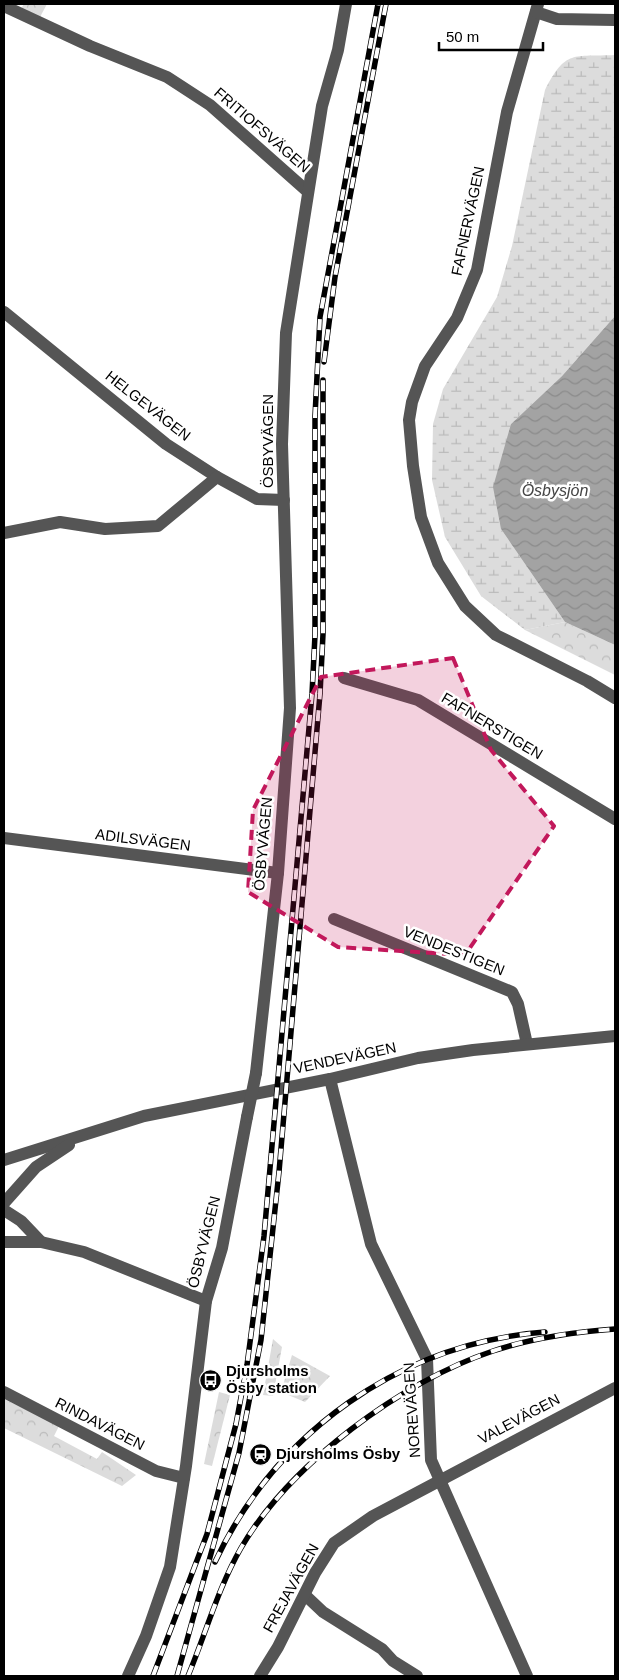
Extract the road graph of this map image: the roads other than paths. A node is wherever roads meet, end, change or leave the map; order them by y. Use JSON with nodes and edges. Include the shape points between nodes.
{"nodes":[{"id":1,"x":346,"y":4,"type":"edge"},
{"id":2,"x":4,"y":6,"type":"edge"},
{"id":3,"x":537,"y":8,"type":"edge"},
{"id":4,"x":615,"y":20,"type":"edge"},
{"id":5,"x":307,"y":190,"type":"junction"},
{"id":6,"x":4,"y":312,"type":"edge"},
{"id":7,"x":218,"y":477,"type":"junction"},
{"id":8,"x":284,"y":500,"type":"junction"},
{"id":9,"x":4,"y":533,"type":"edge"},
{"id":10,"x":344,"y":678,"type":"dead end"},
{"id":11,"x":615,"y":698,"type":"edge"},
{"id":12,"x":615,"y":819,"type":"edge"},
{"id":13,"x":4,"y":838,"type":"edge"},
{"id":14,"x":278,"y":873,"type":"junction"},
{"id":15,"x":334,"y":919,"type":"dead end"},
{"id":16,"x":615,"y":1036,"type":"edge"},
{"id":17,"x":527,"y":1044,"type":"junction"},
{"id":18,"x":330,"y":1079,"type":"junction"},
{"id":19,"x":85,"y":1134,"type":"junction"},
{"id":20,"x":4,"y":1160,"type":"edge"},
{"id":21,"x":4,"y":1203,"type":"edge"},
{"id":22,"x":4,"y":1210,"type":"edge"},
{"id":23,"x":4,"y":1242,"type":"edge"},
{"id":24,"x":41,"y":1242,"type":"junction"},
{"id":25,"x":206,"y":1301,"type":"junction"},
{"id":26,"x":615,"y":1388,"type":"edge"},
{"id":27,"x":4,"y":1392,"type":"edge"},
{"id":28,"x":184,"y":1478,"type":"junction"},
{"id":29,"x":438,"y":1480,"type":"junction"},
{"id":30,"x":304,"y":1595,"type":"junction"},
{"id":31,"x":128,"y":1676,"type":"edge"},
{"id":32,"x":260,"y":1676,"type":"edge"},
{"id":33,"x":416,"y":1676,"type":"edge"},
{"id":34,"x":527,"y":1676,"type":"edge"}],
"edges":[{"from":1,"to":5,"type":"street","name":"ÖSBYVÄGEN","via":[[338,50],[322,106]]},
{"from":2,"to":5,"type":"street","name":"FRITIOFSVÄGEN","via":[[167,77],[210,105]]},
{"from":3,"to":4,"type":"street","via":[[557,19]]},
{"from":3,"to":11,"type":"street","name":"FAFNERVÄGEN","via":[[507,112],[477,270],[457,318],[425,366],[412,402],[409,420],[413,466],[420,517],[438,563],[466,606],[496,635]]},
{"from":5,"to":8,"type":"street","name":"ÖSBYVÄGEN","via":[[286,332],[282,444]]},
{"from":6,"to":7,"type":"street","name":"HELGEVÄGEN","via":[[166,444]]},
{"from":7,"to":8,"type":"street","name":"HELGEVÄGEN","via":[[257,499]]},
{"from":7,"to":9,"type":"street","via":[[158,526],[105,529],[60,522]]},
{"from":8,"to":14,"type":"street","name":"ÖSBYVÄGEN","via":[[290,708]]},
{"from":10,"to":12,"type":"street","name":"FAFNERSTIGEN","via":[[418,700]]},
{"from":13,"to":14,"type":"street","name":"ADILSVÄGEN"},
{"from":14,"to":25,"type":"street","name":"ÖSBYVÄGEN","bridge":true,"via":[[256,1073],[222,1248]]},
{"from":15,"to":17,"type":"street","name":"VENDESTIGEN","via":[[512,992]]},
{"from":16,"to":17,"type":"street","name":"VENDEVÄGEN"},
{"from":17,"to":18,"type":"street","name":"VENDEVÄGEN","via":[[418,1058]]},
{"from":18,"to":19,"type":"street","name":"VENDEVÄGEN","via":[[144,1116]]},
{"from":18,"to":29,"type":"street","name":"NOREVÄGEN","via":[[371,1244],[427,1359],[430,1460]]},
{"from":19,"to":20,"type":"street","name":"VENDEVÄGEN"},
{"from":19,"to":21,"type":"street","name":"VENDEVÄGEN","via":[[36,1167]]},
{"from":22,"to":24,"type":"street","via":[[21,1221]]},
{"from":23,"to":24,"type":"street"},
{"from":24,"to":25,"type":"street","via":[[84,1252]]},
{"from":25,"to":28,"type":"street","name":"ÖSBYVÄGEN"},
{"from":26,"to":29,"type":"street","name":"VALEVÄGEN"},
{"from":27,"to":28,"type":"street","name":"RINDAVÄGEN","via":[[156,1471]]},
{"from":28,"to":31,"type":"street","name":"ÖSBYVÄGEN","via":[[170,1567]]},
{"from":29,"to":30,"type":"street","name":"FREJAVÄGEN","via":[[373,1516],[334,1543]]},
{"from":29,"to":34,"type":"street","name":"NOREVÄGEN"},
{"from":30,"to":32,"type":"street","name":"FREJAVÄGEN"},
{"from":30,"to":33,"type":"street","via":[[323,1612],[382,1648],[393,1661]]}]}
